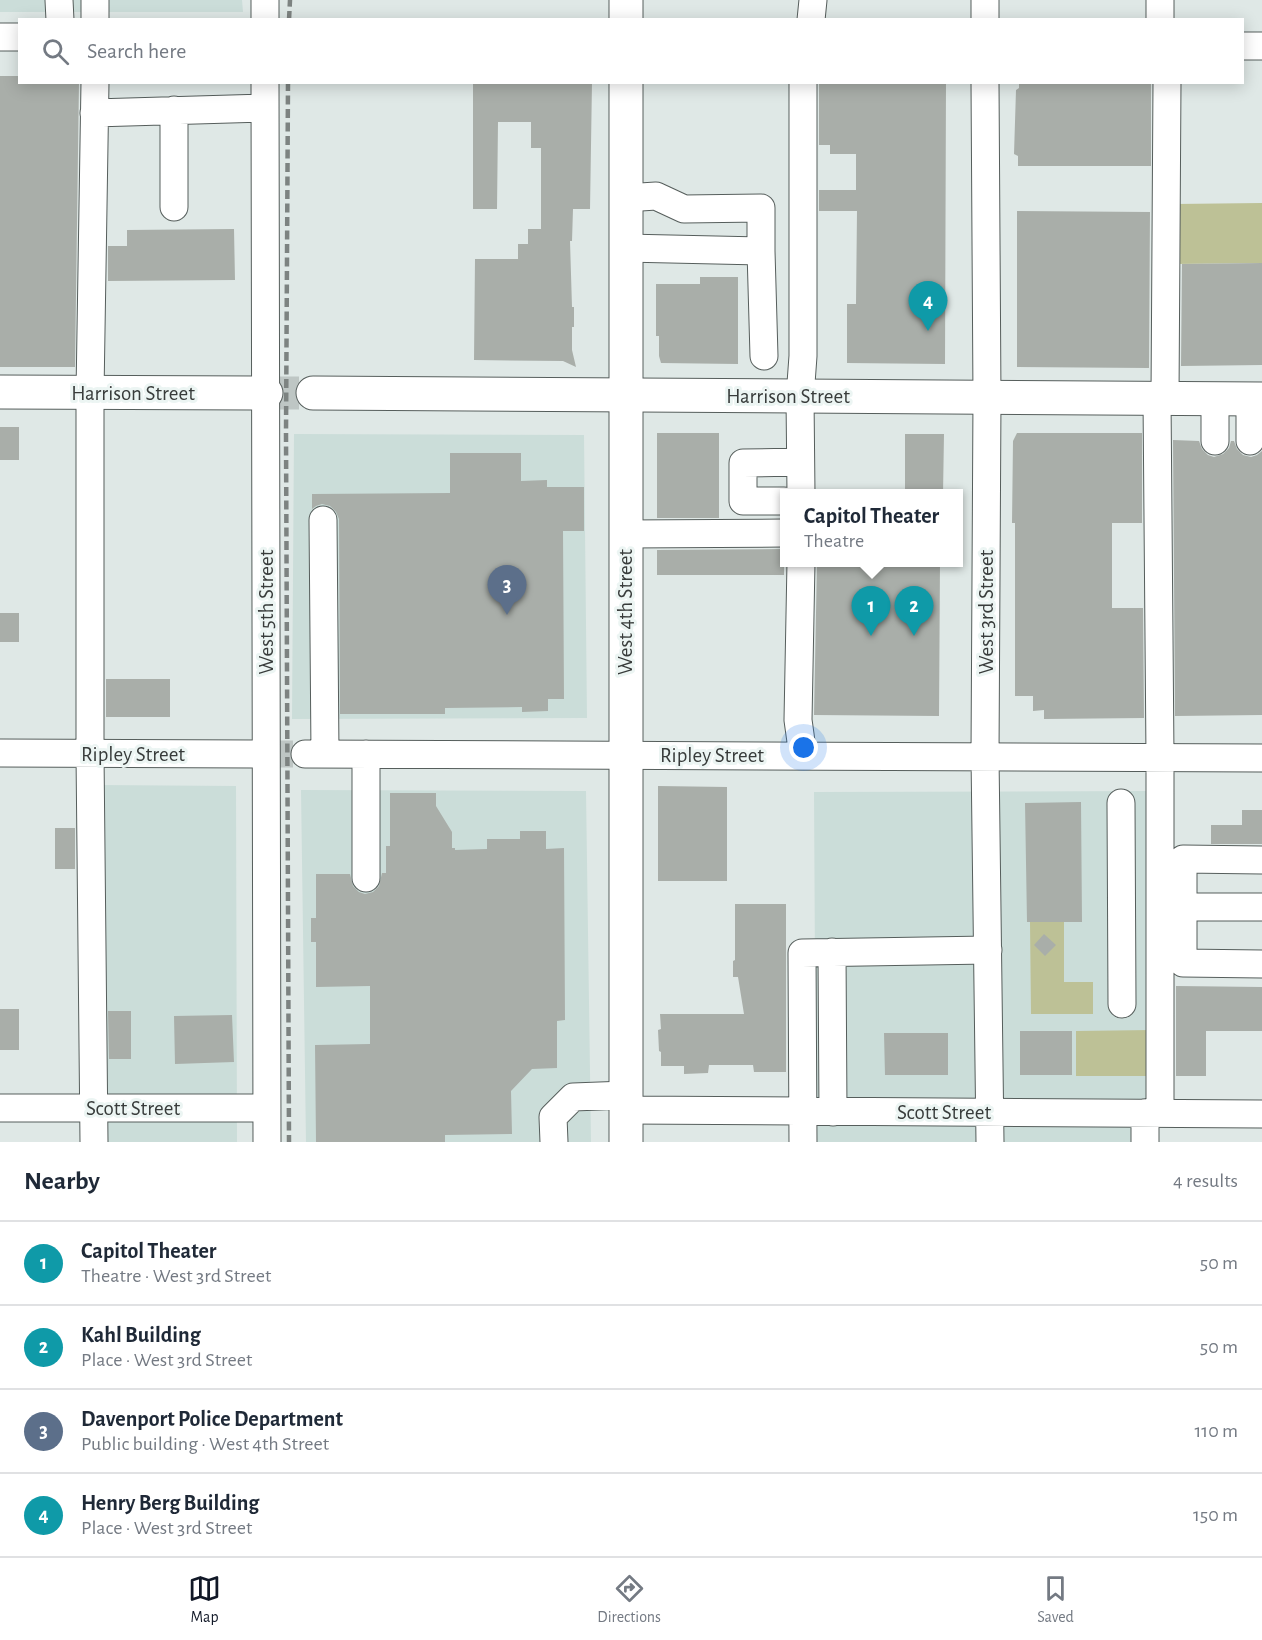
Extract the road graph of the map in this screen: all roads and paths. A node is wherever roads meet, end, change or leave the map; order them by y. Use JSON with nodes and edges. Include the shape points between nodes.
{"nodes":[{"id":1,"x":60,"y":0,"type":"edge"},
{"id":2,"x":95,"y":0,"type":"edge"},
{"id":3,"x":265,"y":0,"type":"edge"},
{"id":4,"x":626,"y":0,"type":"edge"},
{"id":5,"x":813,"y":0,"type":"edge"},
{"id":6,"x":985,"y":0,"type":"edge"},
{"id":7,"x":1161,"y":0,"type":"edge"},
{"id":8,"x":60,"y":18,"type":"edge"},
{"id":9,"x":95,"y":18,"type":"edge"},
{"id":10,"x":265,"y":18,"type":"edge"},
{"id":11,"x":626,"y":18,"type":"edge"},
{"id":12,"x":811,"y":18,"type":"edge"},
{"id":13,"x":985,"y":18,"type":"edge"},
{"id":14,"x":1160,"y":18,"type":"edge"},
{"id":15,"x":0,"y":37,"type":"edge"},
{"id":16,"x":18,"y":37,"type":"edge"},
{"id":17,"x":1244,"y":46,"type":"edge"},
{"id":18,"x":1262,"y":46,"type":"edge"},
{"id":19,"x":95,"y":84,"type":"edge"},
{"id":20,"x":626,"y":84,"type":"edge"},
{"id":21,"x":803,"y":84,"type":"edge"},
{"id":22,"x":985,"y":84,"type":"edge"},
{"id":23,"x":1167,"y":84,"type":"edge"},
{"id":24,"x":265,"y":95,"type":"edge"},
{"id":25,"x":174,"y":110,"type":"junction"},
{"id":26,"x":94,"y":113,"type":"junction"},
{"id":27,"x":625,"y":198,"type":"junction"},
{"id":28,"x":174,"y":207,"type":"dead end"},
{"id":29,"x":803,"y":207,"type":"junction"},
{"id":30,"x":761,"y":208,"type":"junction"},
{"id":31,"x":625,"y":248,"type":"junction"},
{"id":32,"x":761,"y":251,"type":"junction"},
{"id":33,"x":764,"y":356,"type":"dead end"},
{"id":34,"x":0,"y":392,"type":"edge"},
{"id":35,"x":90,"y":393,"type":"junction"},
{"id":36,"x":266,"y":393,"type":"junction"},
{"id":37,"x":313,"y":393,"type":"tunnel mouth"},
{"id":38,"x":625,"y":395,"type":"junction"},
{"id":39,"x":800,"y":397,"type":"junction"},
{"id":40,"x":987,"y":398,"type":"junction"},
{"id":41,"x":1161,"y":398,"type":"junction"},
{"id":42,"x":1215,"y":399,"type":"junction"},
{"id":43,"x":1256,"y":399,"type":"edge"},
{"id":44,"x":1215,"y":441,"type":"dead end"},
{"id":45,"x":1250,"y":441,"type":"dead end"},
{"id":46,"x":800,"y":462,"type":"junction"},
{"id":47,"x":801,"y":489,"type":"edge"},
{"id":48,"x":780,"y":501,"type":"edge"},
{"id":49,"x":323,"y":520,"type":"dead end"},
{"id":50,"x":780,"y":533,"type":"edge"},
{"id":51,"x":625,"y":534,"type":"junction"},
{"id":52,"x":801,"y":567,"type":"edge"},
{"id":53,"x":0,"y":753,"type":"edge"},
{"id":54,"x":90,"y":754,"type":"junction"},
{"id":55,"x":266,"y":754,"type":"junction"},
{"id":56,"x":366,"y":754,"type":"junction"},
{"id":57,"x":625,"y":755,"type":"junction"},
{"id":58,"x":803,"y":756,"type":"junction"},
{"id":59,"x":985,"y":756,"type":"junction"},
{"id":60,"x":1160,"y":757,"type":"junction"},
{"id":61,"x":1262,"y":758,"type":"edge"},
{"id":62,"x":1121,"y":803,"type":"dead end"},
{"id":63,"x":1160,"y":846,"type":"junction"},
{"id":64,"x":1121,"y":847,"type":"junction"},
{"id":65,"x":1262,"y":860,"type":"edge"},
{"id":66,"x":366,"y":878,"type":"dead end"},
{"id":67,"x":1183,"y":907,"type":"junction"},
{"id":68,"x":1262,"y":907,"type":"edge"},
{"id":69,"x":988,"y":950,"type":"junction"},
{"id":70,"x":832,"y":952,"type":"junction"},
{"id":71,"x":1262,"y":964,"type":"edge"},
{"id":72,"x":1122,"y":1004,"type":"dead end"},
{"id":73,"x":0,"y":1108,"type":"edge"},
{"id":74,"x":93,"y":1108,"type":"junction"},
{"id":75,"x":267,"y":1108,"type":"junction"},
{"id":76,"x":803,"y":1111,"type":"junction"},
{"id":77,"x":833,"y":1112,"type":"junction"},
{"id":78,"x":990,"y":1112,"type":"junction"},
{"id":79,"x":1153,"y":1113,"type":"junction"},
{"id":80,"x":1262,"y":1114,"type":"edge"},
{"id":81,"x":626,"y":1116,"type":"edge"},
{"id":82,"x":94,"y":1142,"type":"edge"},
{"id":83,"x":267,"y":1142,"type":"edge"},
{"id":84,"x":554,"y":1142,"type":"edge"},
{"id":85,"x":803,"y":1142,"type":"edge"},
{"id":86,"x":990,"y":1142,"type":"edge"},
{"id":87,"x":1145,"y":1142,"type":"edge"}],
"edges":[{"from":1,"to":8,"type":"street"},
{"from":2,"to":9,"type":"street"},
{"from":3,"to":10,"type":"street"},
{"from":4,"to":11,"type":"main road"},
{"from":5,"to":12,"type":"street"},
{"from":6,"to":13,"type":"street"},
{"from":7,"to":14,"type":"street"},
{"from":15,"to":16,"type":"street"},
{"from":17,"to":18,"type":"street"},
{"from":19,"to":26,"type":"street"},
{"from":20,"to":27,"type":"main road","name":"West 4th Street"},
{"from":21,"to":29,"type":"street"},
{"from":22,"to":40,"type":"street","name":"West 3rd Street"},
{"from":23,"to":41,"type":"street"},
{"from":24,"to":25,"type":"street"},
{"from":24,"to":36,"type":"street","name":"West 5th Street"},
{"from":25,"to":26,"type":"street"},
{"from":25,"to":28,"type":"street"},
{"from":26,"to":35,"type":"street"},
{"from":27,"to":30,"type":"street","via":[[656,196],[684,209]]},
{"from":27,"to":31,"type":"main road","name":"West 4th Street"},
{"from":29,"to":30,"type":"street"},
{"from":29,"to":39,"type":"street"},
{"from":30,"to":32,"type":"street"},
{"from":31,"to":32,"type":"street"},
{"from":31,"to":38,"type":"main road","name":"West 4th Street"},
{"from":32,"to":33,"type":"street"},
{"from":34,"to":35,"type":"main road","name":"Harrison Street"},
{"from":35,"to":36,"type":"main road","name":"Harrison Street"},
{"from":35,"to":54,"type":"street"},
{"from":36,"to":55,"type":"street","name":"West 5th Street"},
{"from":37,"to":38,"type":"main road","name":"Harrison Street"},
{"from":38,"to":39,"type":"main road","name":"Harrison Street"},
{"from":38,"to":51,"type":"main road","name":"West 4th Street"},
{"from":39,"to":40,"type":"main road","name":"Harrison Street"},
{"from":39,"to":46,"type":"street"},
{"from":40,"to":41,"type":"main road","name":"Harrison Street"},
{"from":40,"to":59,"type":"street","name":"West 3rd Street"},
{"from":41,"to":42,"type":"main road","name":"Harrison Street"},
{"from":41,"to":60,"type":"street"},
{"from":42,"to":43,"type":"main road","name":"Harrison Street"},
{"from":42,"to":44,"type":"street"},
{"from":43,"to":45,"type":"street"},
{"from":46,"to":47,"type":"street"},
{"from":46,"to":48,"type":"street","via":[[743,463],[743,501]]},
{"from":49,"to":56,"type":"street","name":"Ripley Street","via":[[315,754]]},
{"from":50,"to":51,"type":"street"},
{"from":51,"to":57,"type":"main road","name":"West 4th Street"},
{"from":52,"to":58,"type":"street","via":[[798,720]]},
{"from":53,"to":54,"type":"street","name":"Ripley Street"},
{"from":54,"to":55,"type":"street","name":"Ripley Street"},
{"from":54,"to":74,"type":"street"},
{"from":55,"to":75,"type":"street","name":"West 5th Street"},
{"from":56,"to":57,"type":"street","name":"Ripley Street"},
{"from":56,"to":66,"type":"street"},
{"from":57,"to":58,"type":"street","name":"Ripley Street"},
{"from":57,"to":81,"type":"main road","name":"West 4th Street"},
{"from":58,"to":59,"type":"street","name":"Ripley Street"},
{"from":59,"to":60,"type":"street","name":"Ripley Street"},
{"from":59,"to":69,"type":"street","name":"West 3rd Street"},
{"from":60,"to":61,"type":"street","name":"Ripley Street"},
{"from":60,"to":63,"type":"street"},
{"from":62,"to":64,"type":"street"},
{"from":63,"to":64,"type":"street"},
{"from":63,"to":79,"type":"street"},
{"from":64,"to":72,"type":"street"},
{"from":65,"to":67,"type":"street","via":[[1183,859]]},
{"from":67,"to":68,"type":"street"},
{"from":67,"to":71,"type":"street","via":[[1183,963]]},
{"from":69,"to":70,"type":"street"},
{"from":69,"to":78,"type":"street","name":"West 3rd Street"},
{"from":70,"to":76,"type":"street","via":[[802,953]]},
{"from":70,"to":77,"type":"street"},
{"from":73,"to":74,"type":"street","name":"Scott Street"},
{"from":74,"to":75,"type":"street","name":"Scott Street"},
{"from":74,"to":82,"type":"street"},
{"from":75,"to":83,"type":"street","name":"West 5th Street"},
{"from":76,"to":77,"type":"street","name":"Scott Street"},
{"from":76,"to":81,"type":"street","name":"Scott Street"},
{"from":76,"to":85,"type":"street"},
{"from":77,"to":78,"type":"street","name":"Scott Street"},
{"from":78,"to":79,"type":"street","name":"Scott Street"},
{"from":78,"to":86,"type":"street","name":"West 3rd Street"},
{"from":79,"to":80,"type":"street","name":"Scott Street"},
{"from":79,"to":87,"type":"street"},
{"from":81,"to":84,"type":"street","name":"Scott Street","via":[[573,1097],[553,1117]]}]}
